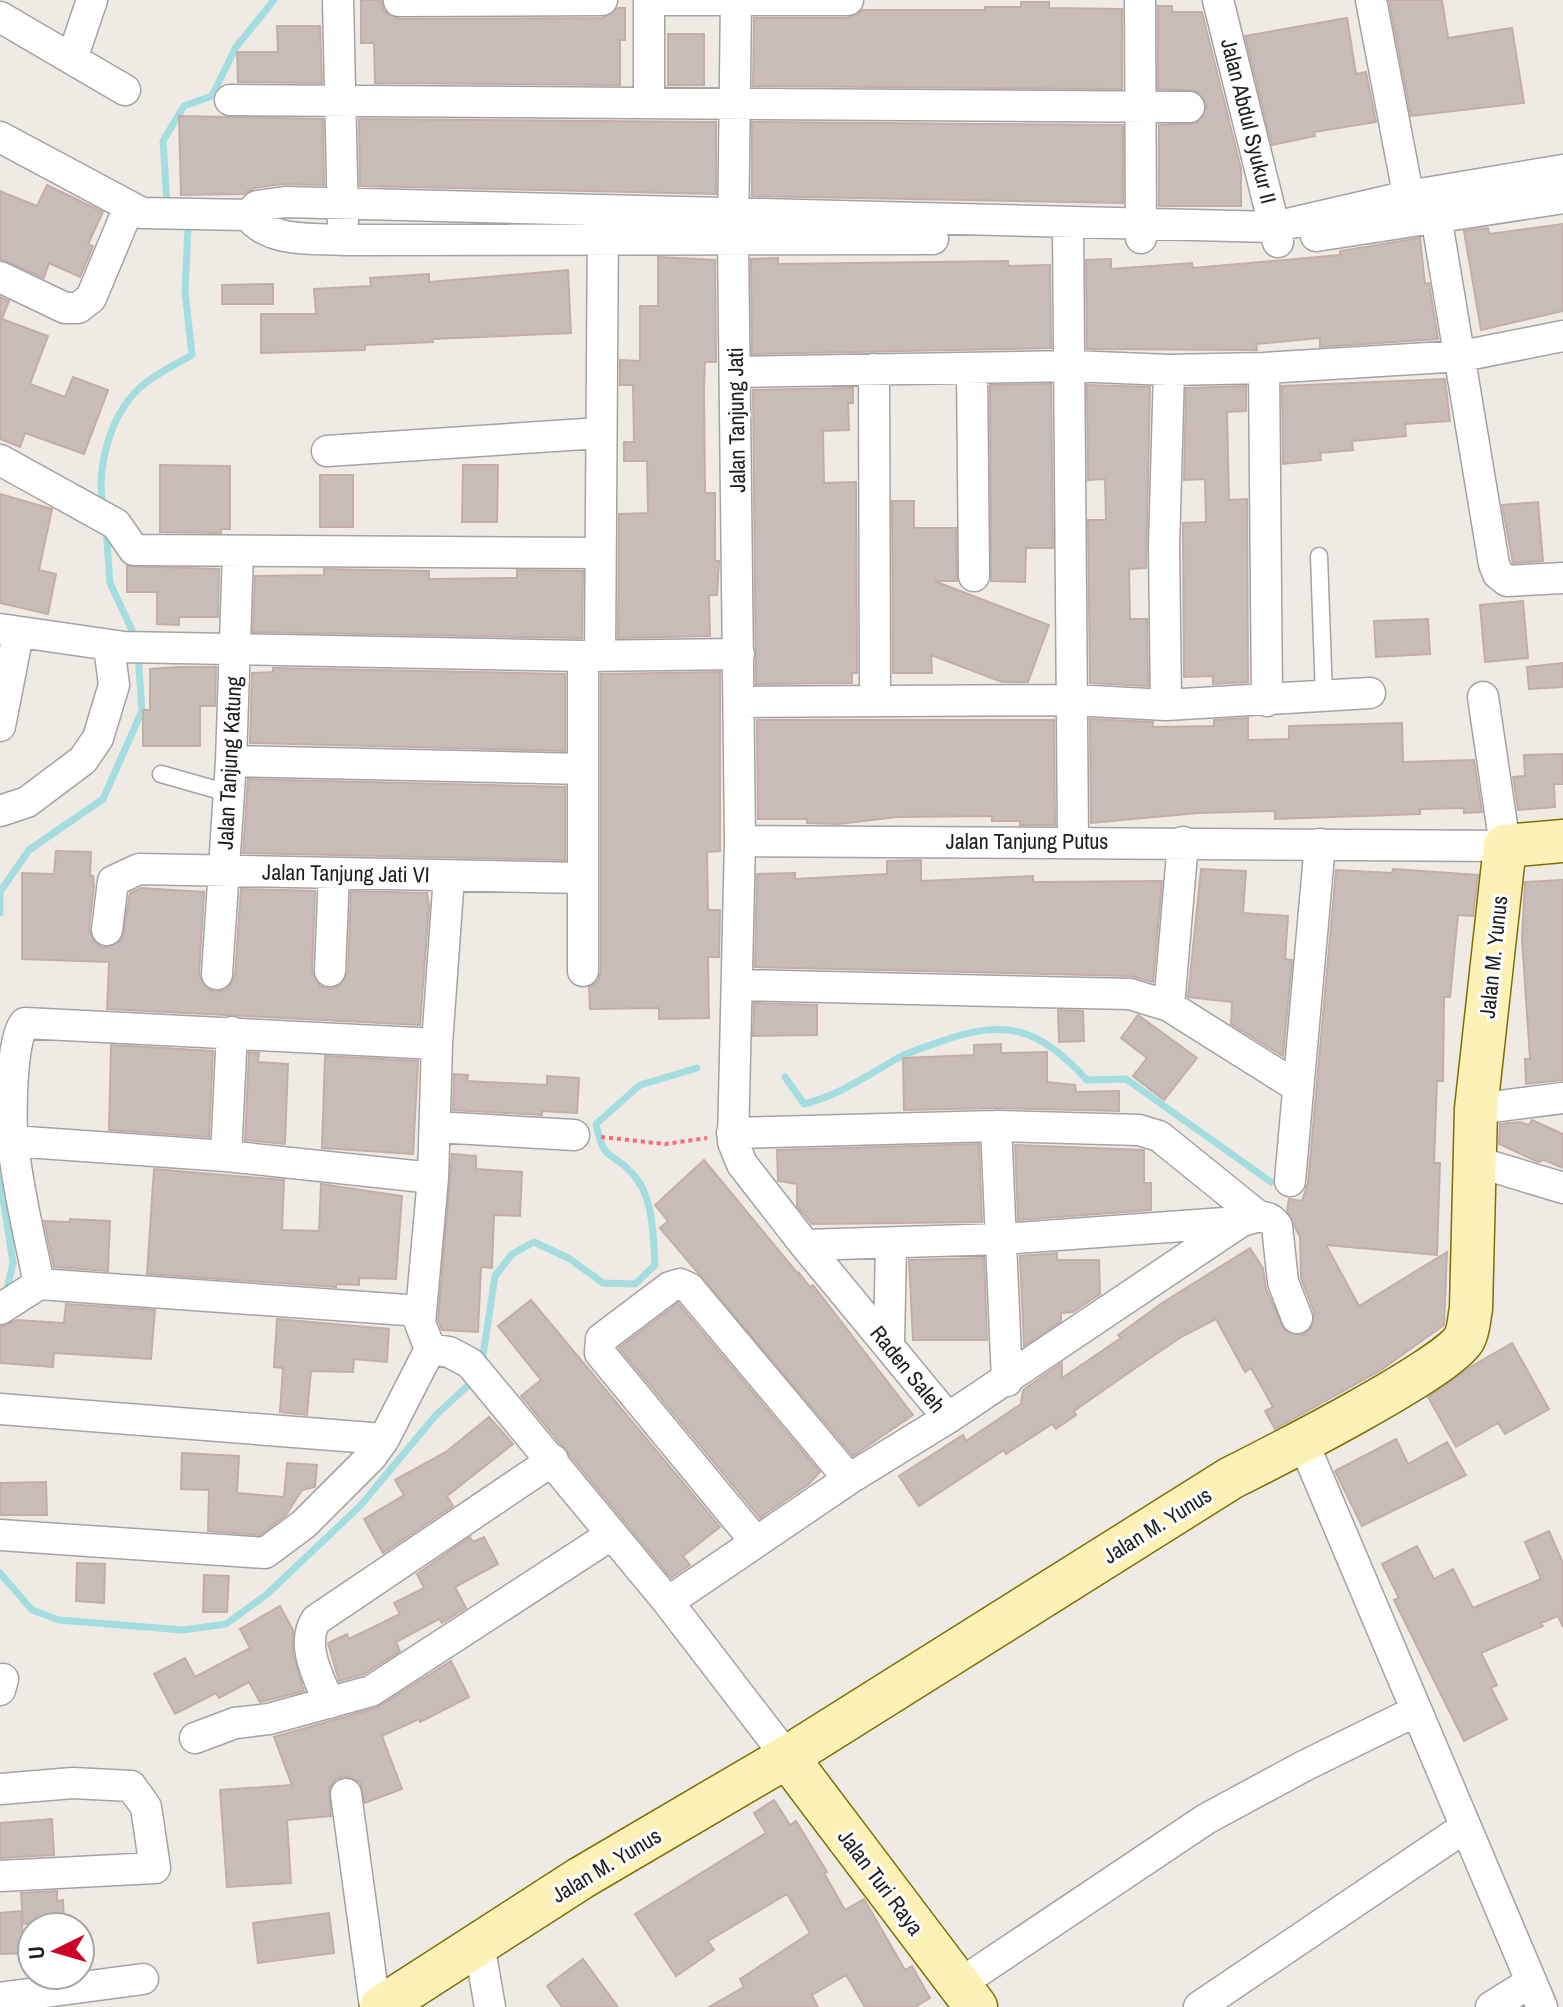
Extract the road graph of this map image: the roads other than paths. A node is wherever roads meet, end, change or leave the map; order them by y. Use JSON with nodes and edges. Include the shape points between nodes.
{"nodes":[{"id":1,"x":92,"y":0,"type":"edge"},
{"id":2,"x":338,"y":0,"type":"edge"},
{"id":3,"x":433,"y":0,"type":"edge"},
{"id":4,"x":602,"y":0,"type":"edge"},
{"id":5,"x":649,"y":0,"type":"edge"},
{"id":6,"x":660,"y":0,"type":"edge"},
{"id":7,"x":736,"y":0,"type":"edge"},
{"id":8,"x":848,"y":0,"type":"edge"},
{"id":9,"x":1140,"y":0,"type":"edge"},
{"id":10,"x":1218,"y":0,"type":"edge"},
{"id":11,"x":1371,"y":0,"type":"edge"},
{"id":12,"x":399,"y":1,"type":"edge"},
{"id":13,"x":0,"y":17,"type":"edge"},
{"id":14,"x":73,"y":56,"type":"junction"},
{"id":15,"x":125,"y":90,"type":"dead end"},
{"id":16,"x":230,"y":100,"type":"dead end"},
{"id":17,"x":339,"y":100,"type":"junction"},
{"id":18,"x":649,"y":102,"type":"junction"},
{"id":19,"x":734,"y":105,"type":"junction"},
{"id":20,"x":1138,"y":107,"type":"junction"},
{"id":21,"x":1189,"y":107,"type":"dead end"},
{"id":22,"x":0,"y":137,"type":"edge"},
{"id":23,"x":1563,"y":170,"type":"edge"},
{"id":24,"x":1563,"y":198,"type":"edge"},
{"id":25,"x":341,"y":204,"type":"junction"},
{"id":26,"x":129,"y":207,"type":"junction"},
{"id":27,"x":1422,"y":207,"type":"junction"},
{"id":28,"x":248,"y":215,"type":"junction"},
{"id":29,"x":603,"y":225,"type":"junction"},
{"id":30,"x":733,"y":226,"type":"junction"},
{"id":31,"x":1141,"y":231,"type":"junction"},
{"id":32,"x":1068,"y":232,"type":"junction"},
{"id":33,"x":1276,"y":234,"type":"junction"},
{"id":34,"x":344,"y":240,"type":"junction"},
{"id":35,"x":0,"y":277,"type":"edge"},
{"id":36,"x":1563,"y":336,"type":"edge"},
{"id":37,"x":1462,"y":356,"type":"junction"},
{"id":38,"x":1072,"y":366,"type":"junction"},
{"id":39,"x":972,"y":368,"type":"junction"},
{"id":40,"x":1264,"y":368,"type":"junction"},
{"id":41,"x":874,"y":369,"type":"junction"},
{"id":42,"x":1169,"y":370,"type":"junction"},
{"id":43,"x":736,"y":372,"type":"junction"},
{"id":44,"x":600,"y":433,"type":"junction"},
{"id":45,"x":327,"y":451,"type":"dead end"},
{"id":46,"x":0,"y":460,"type":"edge"},
{"id":47,"x":238,"y":552,"type":"junction"},
{"id":48,"x":598,"y":553,"type":"junction"},
{"id":49,"x":1319,"y":556,"type":"dead end"},
{"id":50,"x":974,"y":576,"type":"dead end"},
{"id":51,"x":1563,"y":578,"type":"edge"},
{"id":52,"x":9,"y":632,"type":"edge"},
{"id":53,"x":127,"y":647,"type":"junction"},
{"id":54,"x":236,"y":650,"type":"junction"},
{"id":55,"x":739,"y":654,"type":"junction"},
{"id":56,"x":592,"y":656,"type":"junction"},
{"id":57,"x":1370,"y":693,"type":"dead end"},
{"id":58,"x":1324,"y":696,"type":"junction"},
{"id":59,"x":1483,"y":697,"type":"dead end"},
{"id":60,"x":1072,"y":700,"type":"junction"},
{"id":61,"x":875,"y":701,"type":"junction"},
{"id":62,"x":1267,"y":701,"type":"junction"},
{"id":63,"x":739,"y":702,"type":"junction"},
{"id":64,"x":1166,"y":705,"type":"junction"},
{"id":65,"x":0,"y":726,"type":"edge"},
{"id":66,"x":231,"y":761,"type":"junction"},
{"id":67,"x":583,"y":769,"type":"junction"},
{"id":68,"x":161,"y":774,"type":"dead end"},
{"id":69,"x":228,"y":793,"type":"junction"},
{"id":70,"x":0,"y":811,"type":"edge"},
{"id":71,"x":740,"y":841,"type":"junction"},
{"id":72,"x":1073,"y":841,"type":"junction"},
{"id":73,"x":1563,"y":841,"type":"edge"},
{"id":74,"x":1183,"y":842,"type":"junction"},
{"id":75,"x":1320,"y":844,"type":"junction"},
{"id":76,"x":1505,"y":846,"type":"junction"},
{"id":77,"x":223,"y":870,"type":"junction"},
{"id":78,"x":334,"y":873,"type":"junction"},
{"id":79,"x":449,"y":876,"type":"junction"},
{"id":80,"x":582,"y":878,"type":"junction"},
{"id":81,"x":107,"y":930,"type":"dead end"},
{"id":82,"x":330,"y":971,"type":"dead end"},
{"id":83,"x":583,"y":971,"type":"dead end"},
{"id":84,"x":217,"y":974,"type":"dead end"},
{"id":85,"x":737,"y":985,"type":"junction"},
{"id":86,"x":1169,"y":1006,"type":"junction"},
{"id":87,"x":232,"y":1032,"type":"junction"},
{"id":88,"x":437,"y":1044,"type":"junction"},
{"id":89,"x":1298,"y":1087,"type":"junction"},
{"id":90,"x":1563,"y":1098,"type":"edge"},
{"id":91,"x":1476,"y":1109,"type":"junction"},
{"id":92,"x":996,"y":1126,"type":"junction"},
{"id":93,"x":436,"y":1127,"type":"junction"},
{"id":94,"x":732,"y":1133,"type":"junction"},
{"id":95,"x":574,"y":1135,"type":"dead end"},
{"id":96,"x":12,"y":1141,"type":"junction"},
{"id":97,"x":226,"y":1156,"type":"junction"},
{"id":98,"x":1474,"y":1161,"type":"junction"},
{"id":99,"x":433,"y":1178,"type":"junction"},
{"id":100,"x":1290,"y":1181,"type":"dead end"},
{"id":101,"x":1563,"y":1188,"type":"edge"},
{"id":102,"x":1249,"y":1219,"type":"junction"},
{"id":103,"x":1001,"y":1239,"type":"junction"},
{"id":104,"x":891,"y":1243,"type":"junction"},
{"id":105,"x":805,"y":1245,"type":"junction"},
{"id":106,"x":39,"y":1284,"type":"junction"},
{"id":107,"x":0,"y":1309,"type":"edge"},
{"id":108,"x":421,"y":1311,"type":"junction"},
{"id":109,"x":1297,"y":1318,"type":"dead end"},
{"id":110,"x":889,"y":1344,"type":"junction"},
{"id":111,"x":430,"y":1349,"type":"junction"},
{"id":112,"x":1007,"y":1381,"type":"junction"},
{"id":113,"x":0,"y":1409,"type":"edge"},
{"id":114,"x":948,"y":1418,"type":"junction"},
{"id":115,"x":384,"y":1439,"type":"junction"},
{"id":116,"x":1303,"y":1442,"type":"junction"},
{"id":117,"x":553,"y":1460,"type":"junction"},
{"id":118,"x":849,"y":1479,"type":"junction"},
{"id":119,"x":0,"y":1535,"type":"edge"},
{"id":120,"x":611,"y":1535,"type":"junction"},
{"id":121,"x":756,"y":1542,"type":"junction"},
{"id":122,"x":668,"y":1602,"type":"junction"},
{"id":123,"x":329,"y":1703,"type":"junction"},
{"id":124,"x":1416,"y":1711,"type":"junction"},
{"id":125,"x":195,"y":1738,"type":"dead end"},
{"id":126,"x":787,"y":1757,"type":"junction"},
{"id":127,"x":0,"y":1789,"type":"edge"},
{"id":128,"x":346,"y":1794,"type":"dead end"},
{"id":129,"x":1464,"y":1828,"type":"junction"},
{"id":130,"x":0,"y":1876,"type":"edge"},
{"id":131,"x":479,"y":1944,"type":"junction"},
{"id":132,"x":143,"y":1979,"type":"dead end"},
{"id":133,"x":1537,"y":1994,"type":"edge"},
{"id":134,"x":967,"y":1996,"type":"edge"},
{"id":135,"x":0,"y":1998,"type":"edge"},
{"id":136,"x":378,"y":2007,"type":"edge"},
{"id":137,"x":490,"y":2007,"type":"edge"},
{"id":138,"x":1199,"y":2007,"type":"edge"},
{"id":139,"x":1491,"y":2007,"type":"edge"}],
"edges":[{"from":1,"to":14,"type":"street"},
{"from":2,"to":17,"type":"street"},
{"from":3,"to":4,"type":"street"},
{"from":3,"to":12,"type":"street"},
{"from":5,"to":18,"type":"street"},
{"from":6,"to":7,"type":"street"},
{"from":7,"to":8,"type":"street"},
{"from":7,"to":19,"type":"street","name":"Jalan Tanjung Jati"},
{"from":9,"to":20,"type":"street"},
{"from":10,"to":33,"type":"street","name":"Jalan Abdul Syukur II"},
{"from":11,"to":27,"type":"street"},
{"from":13,"to":14,"type":"street"},
{"from":14,"to":15,"type":"street"},
{"from":16,"to":17,"type":"street"},
{"from":17,"to":18,"type":"street"},
{"from":17,"to":25,"type":"street"},
{"from":18,"to":19,"type":"street"},
{"from":19,"to":20,"type":"street"},
{"from":19,"to":30,"type":"street","name":"Jalan Tanjung Jati"},
{"from":20,"to":21,"type":"street"},
{"from":20,"to":31,"type":"street"},
{"from":22,"to":26,"type":"street"},
{"from":23,"to":27,"type":"street"},
{"from":24,"to":27,"type":"street"},
{"from":25,"to":28,"type":"street","via":[[285,202],[257,206]]},
{"from":25,"to":29,"type":"street"},
{"from":25,"to":34,"type":"street"},
{"from":26,"to":28,"type":"street","via":[[142,213]]},
{"from":26,"to":35,"type":"street","via":[[91,298],[78,308],[65,308]]},
{"from":27,"to":33,"type":"street"},
{"from":27,"to":37,"type":"street"},
{"from":28,"to":34,"type":"street","via":[[257,227],[276,235]]},
{"from":29,"to":30,"type":"street"},
{"from":29,"to":34,"type":"street"},
{"from":29,"to":44,"type":"street"},
{"from":30,"to":32,"type":"street"},
{"from":30,"to":43,"type":"street","name":"Jalan Tanjung Jati"},
{"from":31,"to":32,"type":"street"},
{"from":31,"to":33,"type":"street","via":[[1243,245]]},
{"from":32,"to":38,"type":"street"},
{"from":36,"to":37,"type":"street"},
{"from":37,"to":40,"type":"street"},
{"from":37,"to":51,"type":"street","via":[[1498,574],[1507,581]]},
{"from":38,"to":39,"type":"street"},
{"from":38,"to":42,"type":"street"},
{"from":38,"to":60,"type":"street"},
{"from":39,"to":41,"type":"street"},
{"from":39,"to":50,"type":"street"},
{"from":40,"to":42,"type":"street"},
{"from":40,"to":62,"type":"street"},
{"from":41,"to":43,"type":"street"},
{"from":41,"to":61,"type":"street"},
{"from":42,"to":64,"type":"street"},
{"from":43,"to":55,"type":"street","name":"Jalan Tanjung Jati"},
{"from":44,"to":45,"type":"street"},
{"from":44,"to":48,"type":"street"},
{"from":46,"to":47,"type":"street","via":[[116,524],[134,550]]},
{"from":47,"to":48,"type":"street"},
{"from":47,"to":54,"type":"street","name":"Jalan Tanjung Katung"},
{"from":48,"to":56,"type":"street"},
{"from":49,"to":58,"type":"lane"},
{"from":52,"to":53,"type":"street"},
{"from":52,"to":65,"type":"street"},
{"from":53,"to":54,"type":"street"},
{"from":53,"to":70,"type":"street","via":[[98,738],[83,760],[27,802]]},
{"from":54,"to":56,"type":"street"},
{"from":54,"to":66,"type":"street","name":"Jalan Tanjung Katung"},
{"from":55,"to":56,"type":"street"},
{"from":55,"to":63,"type":"street","name":"Jalan Tanjung Jati"},
{"from":56,"to":67,"type":"street"},
{"from":57,"to":58,"type":"street"},
{"from":58,"to":62,"type":"street"},
{"from":59,"to":76,"type":"street"},
{"from":60,"to":61,"type":"street"},
{"from":60,"to":64,"type":"street"},
{"from":60,"to":72,"type":"street"},
{"from":61,"to":63,"type":"street"},
{"from":62,"to":64,"type":"street"},
{"from":63,"to":71,"type":"street","name":"Jalan Tanjung Jati"},
{"from":66,"to":67,"type":"street"},
{"from":66,"to":69,"type":"street","name":"Jalan Tanjung Katung"},
{"from":67,"to":80,"type":"street"},
{"from":68,"to":69,"type":"lane"},
{"from":69,"to":77,"type":"street","name":"Jalan Tanjung Katung"},
{"from":71,"to":72,"type":"street","name":"Jalan Tanjung Putus"},
{"from":71,"to":85,"type":"street"},
{"from":72,"to":74,"type":"street","name":"Jalan Tanjung Putus"},
{"from":73,"to":76,"type":"street"},
{"from":74,"to":75,"type":"street","name":"Jalan Tanjung Putus"},
{"from":74,"to":86,"type":"street"},
{"from":75,"to":76,"type":"street","name":"Jalan Tanjung Putus"},
{"from":75,"to":89,"type":"street"},
{"from":76,"to":91,"type":"street","name":"Jalan M. Yunus"},
{"from":77,"to":78,"type":"street","name":"Jalan Tanjung Jati VI"},
{"from":77,"to":81,"type":"street","name":"Jalan Tanjung Jati VI","via":[[139,869],[113,881]]},
{"from":77,"to":84,"type":"street","name":"Jalan Tanjung Katung"},
{"from":78,"to":79,"type":"street","name":"Jalan Tanjung Jati VI"},
{"from":78,"to":82,"type":"street"},
{"from":79,"to":80,"type":"street","name":"Jalan Tanjung Jati VI"},
{"from":79,"to":88,"type":"street"},
{"from":80,"to":83,"type":"street"},
{"from":85,"to":86,"type":"street","via":[[1109,991]]},
{"from":85,"to":94,"type":"street","name":"Raden Saleh"},
{"from":86,"to":89,"type":"street"},
{"from":87,"to":88,"type":"street"},
{"from":87,"to":96,"type":"street","via":[[25,1023],[16,1045]]},
{"from":87,"to":97,"type":"street"},
{"from":88,"to":93,"type":"street"},
{"from":89,"to":100,"type":"street"},
{"from":90,"to":91,"type":"street"},
{"from":91,"to":98,"type":"street","name":"Jalan M. Yunus"},
{"from":92,"to":94,"type":"street"},
{"from":92,"to":102,"type":"street","via":[[1149,1132]]},
{"from":92,"to":103,"type":"street"},
{"from":93,"to":95,"type":"street"},
{"from":93,"to":99,"type":"street"},
{"from":94,"to":105,"type":"street","name":"Raden Saleh","via":[[742,1164]]},
{"from":96,"to":97,"type":"street"},
{"from":96,"to":106,"type":"street"},
{"from":97,"to":99,"type":"street"},
{"from":98,"to":101,"type":"street"},
{"from":98,"to":116,"type":"street","name":"Jalan M. Yunus","via":[[1471,1309],[1464,1339],[1438,1362]]},
{"from":99,"to":108,"type":"street"},
{"from":102,"to":103,"type":"street"},
{"from":102,"to":109,"type":"street","via":[[1271,1219],[1277,1226],[1283,1282]]},
{"from":102,"to":112,"type":"street"},
{"from":103,"to":104,"type":"street"},
{"from":103,"to":112,"type":"street"},
{"from":104,"to":105,"type":"street"},
{"from":104,"to":110,"type":"street"},
{"from":105,"to":110,"type":"street","name":"Raden Saleh"},
{"from":106,"to":107,"type":"street"},
{"from":106,"to":108,"type":"street"},
{"from":108,"to":111,"type":"street"},
{"from":110,"to":114,"type":"street","name":"Raden Saleh"},
{"from":111,"to":115,"type":"street"},
{"from":111,"to":117,"type":"street","via":[[470,1363]]},
{"from":112,"to":114,"type":"street"},
{"from":113,"to":115,"type":"street"},
{"from":114,"to":118,"type":"street","name":"Raden Saleh"},
{"from":115,"to":119,"type":"street","via":[[304,1524],[263,1554]]},
{"from":116,"to":124,"type":"street"},
{"from":116,"to":126,"type":"street","name":"Jalan M. Yunus","via":[[1231,1478]]},
{"from":117,"to":120,"type":"street"},
{"from":117,"to":123,"type":"street","via":[[316,1620],[311,1655]]},
{"from":118,"to":121,"type":"street","name":"Raden Saleh"},
{"from":118,"to":121,"type":"street","via":[[689,1288],[670,1287],[601,1339],[600,1353]]},
{"from":120,"to":122,"type":"street"},
{"from":120,"to":123,"type":"street","via":[[392,1679]]},
{"from":121,"to":122,"type":"street","name":"Raden Saleh"},
{"from":122,"to":126,"type":"street"},
{"from":123,"to":125,"type":"street","via":[[235,1723]]},
{"from":124,"to":129,"type":"street"},
{"from":124,"to":134,"type":"street","via":[[1206,1819]]},
{"from":126,"to":131,"type":"street","name":"Jalan M. Yunus"},
{"from":126,"to":134,"type":"street","name":"Jalan Turi Raya"},
{"from":127,"to":130,"type":"street","via":[[73,1783],[131,1786],[146,1807],[155,1868]]},
{"from":128,"to":136,"type":"street"},
{"from":129,"to":133,"type":"street"},
{"from":129,"to":138,"type":"street"},
{"from":131,"to":136,"type":"street","name":"Jalan M. Yunus"},
{"from":131,"to":137,"type":"street"},
{"from":132,"to":135,"type":"street"},
{"from":133,"to":139,"type":"street"}]}
